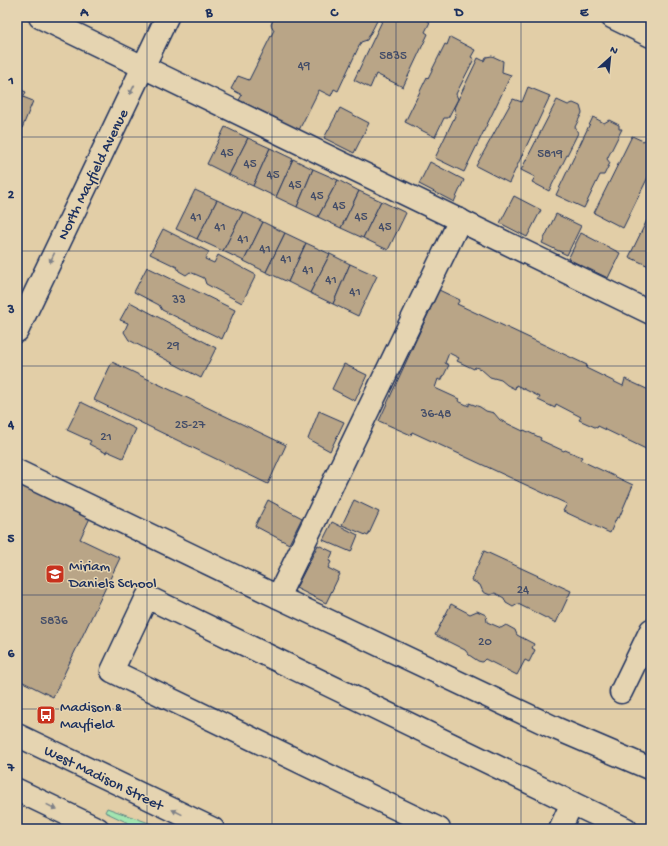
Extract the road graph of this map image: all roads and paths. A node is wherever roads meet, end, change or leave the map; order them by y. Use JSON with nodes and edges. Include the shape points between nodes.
{"nodes":[{"id":1,"x":40,"y":17,"type":"edge"},
{"id":2,"x":167,"y":17,"type":"edge"},
{"id":3,"x":612,"y":17,"type":"edge"},
{"id":4,"x":651,"y":36,"type":"edge"},
{"id":5,"x":143,"y":67,"type":"junction"},
{"id":6,"x":460,"y":220,"type":"junction"},
{"id":7,"x":651,"y":313,"type":"edge"},
{"id":8,"x":17,"y":331,"type":"edge"},
{"id":9,"x":17,"y":471,"type":"edge"},
{"id":10,"x":278,"y":597,"type":"junction"},
{"id":11,"x":651,"y":630,"type":"edge"},
{"id":12,"x":621,"y":692,"type":"dead end"},
{"id":13,"x":17,"y":735,"type":"edge"},
{"id":14,"x":651,"y":768,"type":"edge"},
{"id":15,"x":17,"y":790,"type":"edge"},
{"id":16,"x":572,"y":803,"type":"junction"},
{"id":17,"x":98,"y":829,"type":"edge"},
{"id":18,"x":213,"y":829,"type":"edge"},
{"id":19,"x":440,"y":829,"type":"edge"},
{"id":20,"x":560,"y":829,"type":"edge"},
{"id":21,"x":626,"y":829,"type":"edge"}],
"edges":[{"from":1,"to":5,"type":"street"},
{"from":2,"to":5,"type":"street","name":"North Mayfield Avenue"},
{"from":3,"to":4,"type":"street"},
{"from":5,"to":6,"type":"street"},
{"from":5,"to":8,"type":"street","name":"North Mayfield Avenue","one_way":true},
{"from":6,"to":7,"type":"street"},
{"from":6,"to":10,"type":"street"},
{"from":9,"to":10,"type":"street"},
{"from":10,"to":14,"type":"street","via":[[555,728]]},
{"from":11,"to":12,"type":"street"},
{"from":18,"to":13,"type":"street","name":"West Madison Street","one_way":true},
{"from":15,"to":17,"type":"street","one_way":true},
{"from":16,"to":19,"type":"street","via":[[147,597],[112,671]]},
{"from":16,"to":20,"type":"street"},
{"from":16,"to":21,"type":"street"}]}
